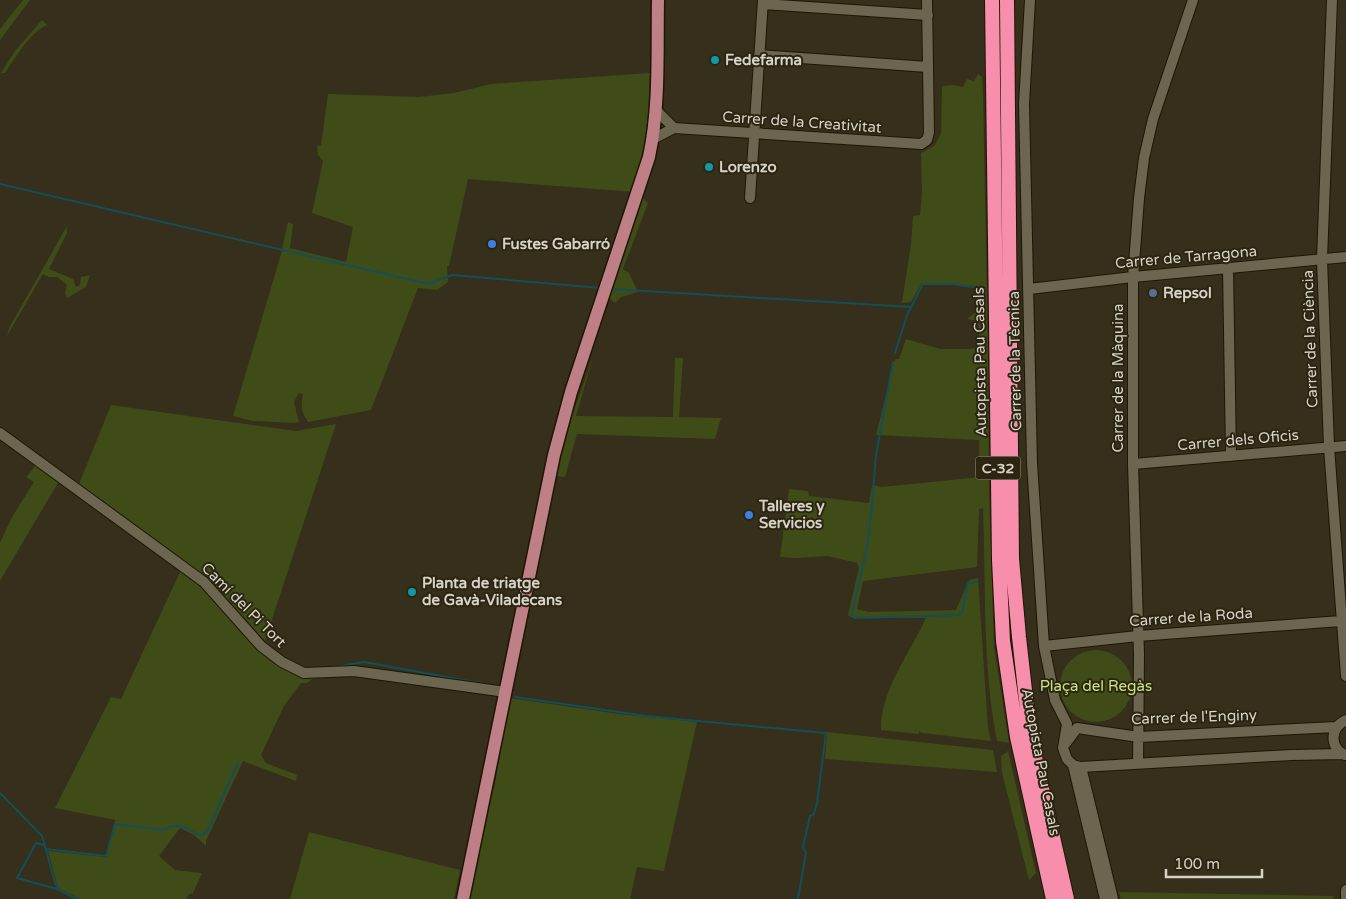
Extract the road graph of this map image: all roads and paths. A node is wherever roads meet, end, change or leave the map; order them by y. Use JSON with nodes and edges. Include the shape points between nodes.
{"nodes":[{"id":1,"x":658,"y":0,"type":"edge"},
{"id":2,"x":928,"y":0,"type":"edge"},
{"id":3,"x":992,"y":0,"type":"edge"},
{"id":4,"x":1007,"y":0,"type":"edge"},
{"id":5,"x":1030,"y":0,"type":"edge"},
{"id":6,"x":1193,"y":0,"type":"edge"},
{"id":7,"x":1332,"y":0,"type":"edge"},
{"id":8,"x":763,"y":2,"type":"edge"},
{"id":9,"x":928,"y":15,"type":"junction"},
{"id":10,"x":760,"y":55,"type":"junction"},
{"id":11,"x":928,"y":67,"type":"junction"},
{"id":12,"x":656,"y":110,"type":"junction"},
{"id":13,"x":674,"y":128,"type":"junction"},
{"id":14,"x":754,"y":133,"type":"junction"},
{"id":15,"x":653,"y":139,"type":"junction"},
{"id":16,"x":750,"y":198,"type":"dead end"},
{"id":17,"x":1346,"y":257,"type":"edge"},
{"id":18,"x":1322,"y":259,"type":"junction"},
{"id":19,"x":1228,"y":268,"type":"junction"},
{"id":20,"x":1133,"y":277,"type":"junction"},
{"id":21,"x":1029,"y":289,"type":"junction"},
{"id":22,"x":0,"y":433,"type":"edge"},
{"id":23,"x":1346,"y":446,"type":"edge"},
{"id":24,"x":1329,"y":447,"type":"junction"},
{"id":25,"x":1231,"y":456,"type":"junction"},
{"id":26,"x":1133,"y":464,"type":"junction"},
{"id":27,"x":1341,"y":621,"type":"junction"},
{"id":28,"x":1138,"y":636,"type":"junction"},
{"id":29,"x":1044,"y":646,"type":"junction"},
{"id":30,"x":1346,"y":676,"type":"edge"},
{"id":31,"x":506,"y":692,"type":"junction"},
{"id":32,"x":1346,"y":720,"type":"edge"},
{"id":33,"x":1336,"y":727,"type":"junction"},
{"id":34,"x":1138,"y":736,"type":"junction"},
{"id":35,"x":1063,"y":748,"type":"junction"},
{"id":36,"x":1344,"y":755,"type":"edge"},
{"id":37,"x":1138,"y":764,"type":"junction"},
{"id":38,"x":1077,"y":766,"type":"junction"},
{"id":39,"x":1346,"y":890,"type":"edge"},
{"id":40,"x":463,"y":899,"type":"edge"},
{"id":41,"x":1053,"y":899,"type":"edge"},
{"id":42,"x":1067,"y":899,"type":"edge"},
{"id":43,"x":1105,"y":899,"type":"edge"},
{"id":44,"x":1113,"y":899,"type":"edge"},
{"id":45,"x":1346,"y":899,"type":"edge"}],
"edges":[{"from":1,"to":12,"type":"main road"},
{"from":2,"to":9,"type":"street"},
{"from":3,"to":41,"type":"highway","name":"Autopista Pau Casals","number":"C-32","via":[[999,560],[1003,641],[1022,765]]},
{"from":4,"to":42,"type":"highway","name":"Autopista Pau Casals","number":"C-32","via":[[1012,558],[1030,735]]},
{"from":5,"to":21,"type":"street","name":"Carrer de la Tècnica","via":[[1024,104]]},
{"from":6,"to":20,"type":"street","name":"Carrer de la Màquina","via":[[1153,119],[1144,158]]},
{"from":7,"to":18,"type":"street","name":"Carrer de la Ciència"},
{"from":8,"to":9,"type":"street"},
{"from":8,"to":10,"type":"street"},
{"from":9,"to":11,"type":"street"},
{"from":10,"to":11,"type":"street"},
{"from":10,"to":14,"type":"street"},
{"from":11,"to":14,"type":"street","name":"Carrer de la Creativitat","via":[[929,133],[921,144]]},
{"from":12,"to":13,"type":"street"},
{"from":12,"to":15,"type":"main road"},
{"from":13,"to":14,"type":"street","name":"Carrer de la Creativitat"},
{"from":13,"to":15,"type":"street"},
{"from":14,"to":16,"type":"street"},
{"from":15,"to":31,"type":"main road","via":[[642,182],[560,429]]},
{"from":17,"to":18,"type":"street","name":"Carrer de Tarragona"},
{"from":18,"to":19,"type":"street","name":"Carrer de Tarragona"},
{"from":18,"to":24,"type":"street","name":"Carrer de la Ciència"},
{"from":19,"to":20,"type":"street","name":"Carrer de Tarragona"},
{"from":19,"to":25,"type":"street"},
{"from":20,"to":21,"type":"street","name":"Carrer de Tarragona"},
{"from":20,"to":26,"type":"street","name":"Carrer de la Màquina"},
{"from":21,"to":29,"type":"street","name":"Carrer de la Tècnica","via":[[1032,463]]},
{"from":22,"to":31,"type":"street","name":"Camí del Pi Tort","via":[[204,582],[261,646],[282,662],[304,673],[354,671]]},
{"from":23,"to":24,"type":"street","name":"Carrer dels Oficis"},
{"from":24,"to":25,"type":"street","name":"Carrer dels Oficis"},
{"from":24,"to":27,"type":"street","name":"Carrer de la Ciència"},
{"from":25,"to":26,"type":"street","name":"Carrer dels Oficis"},
{"from":26,"to":28,"type":"street","name":"Carrer de la Màquina"},
{"from":27,"to":28,"type":"street","name":"Carrer de la Roda"},
{"from":27,"to":30,"type":"street","name":"Carrer de la Ciència"},
{"from":28,"to":29,"type":"street","name":"Carrer de la Roda"},
{"from":28,"to":34,"type":"street","name":"Carrer de la Màquina"},
{"from":29,"to":35,"type":"street","name":"Carrer de la Tècnica","via":[[1055,700],[1067,724]]},
{"from":31,"to":40,"type":"main road"},
{"from":32,"to":33,"type":"street"},
{"from":33,"to":34,"type":"street","name":"Carrer de l'Enginy"},
{"from":33,"to":36,"type":"street","via":[[1333,740],[1337,750]]},
{"from":34,"to":35,"type":"street","name":"Carrer de l'Enginy","via":[[1077,728]]},
{"from":34,"to":37,"type":"street","name":"Carrer de la Màquina"},
{"from":35,"to":38,"type":"street","via":[[1067,758]]},
{"from":36,"to":37,"type":"street"},
{"from":37,"to":38,"type":"street"},
{"from":38,"to":43,"type":"street"},
{"from":38,"to":44,"type":"street"},
{"from":39,"to":45,"type":"street"}]}
